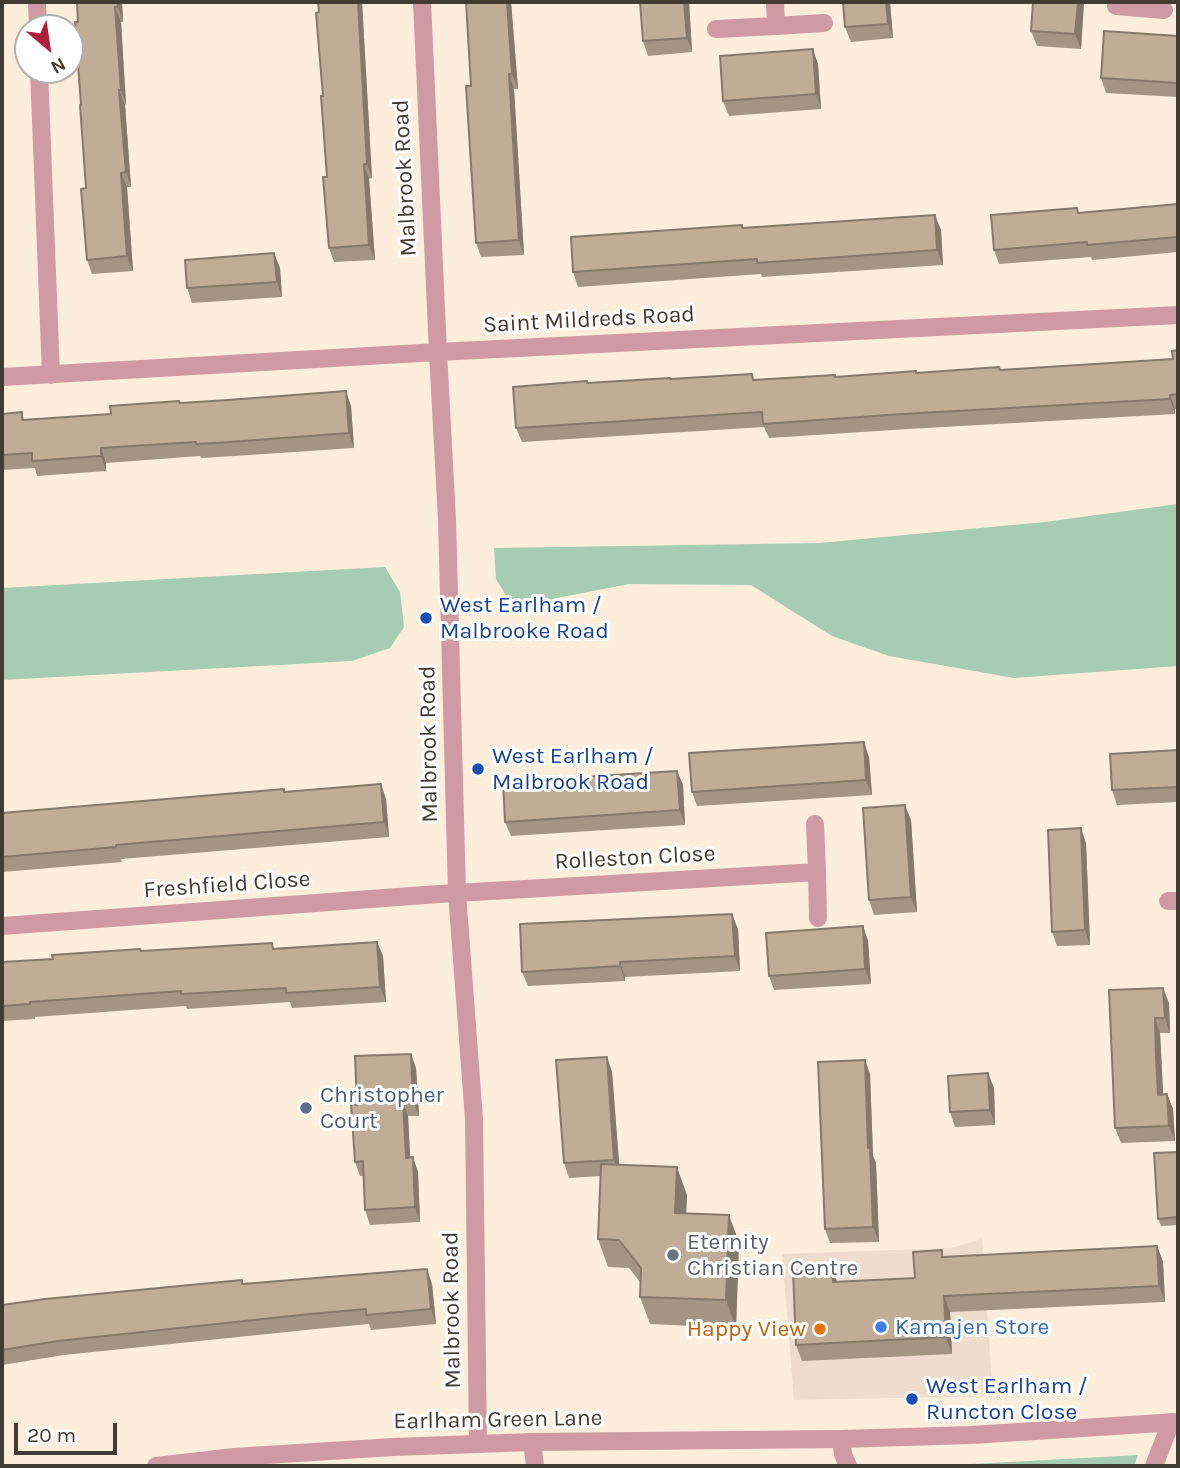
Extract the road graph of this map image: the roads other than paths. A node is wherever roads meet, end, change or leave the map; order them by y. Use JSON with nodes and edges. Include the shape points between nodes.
{"nodes":[{"id":1,"x":422,"y":2,"type":"edge"},
{"id":2,"x":775,"y":2,"type":"edge"},
{"id":3,"x":1116,"y":6,"type":"dead end"},
{"id":4,"x":1169,"y":7,"type":"edge"},
{"id":5,"x":824,"y":23,"type":"dead end"},
{"id":6,"x":776,"y":26,"type":"junction"},
{"id":7,"x":716,"y":29,"type":"dead end"},
{"id":8,"x":40,"y":84,"type":"edge"},
{"id":9,"x":1178,"y":315,"type":"edge"},
{"id":10,"x":438,"y":352,"type":"junction"},
{"id":11,"x":51,"y":375,"type":"junction"},
{"id":12,"x":2,"y":377,"type":"edge"},
{"id":13,"x":815,"y":824,"type":"dead end"},
{"id":14,"x":817,"y":872,"type":"junction"},
{"id":15,"x":457,"y":893,"type":"junction"},
{"id":16,"x":818,"y":918,"type":"dead end"},
{"id":17,"x":2,"y":926,"type":"edge"},
{"id":18,"x":1175,"y":1422,"type":"edge"},
{"id":19,"x":841,"y":1439,"type":"junction"},
{"id":20,"x":532,"y":1442,"type":"junction"},
{"id":21,"x":478,"y":1444,"type":"junction"},
{"id":22,"x":156,"y":1466,"type":"edge"},
{"id":23,"x":536,"y":1466,"type":"edge"},
{"id":24,"x":848,"y":1466,"type":"edge"},
{"id":25,"x":1154,"y":1466,"type":"edge"}],
"edges":[{"from":1,"to":10,"type":"street","name":"Malbrook Road"},
{"from":2,"to":6,"type":"street"},
{"from":3,"to":4,"type":"street"},
{"from":5,"to":6,"type":"street"},
{"from":6,"to":7,"type":"street"},
{"from":8,"to":11,"type":"street"},
{"from":9,"to":10,"type":"street","name":"Saint Mildreds Road"},
{"from":10,"to":11,"type":"street","name":"Saint Mildreds Road"},
{"from":10,"to":15,"type":"street","name":"Malbrook Road"},
{"from":11,"to":12,"type":"street","name":"Saint Mildreds Road"},
{"from":13,"to":14,"type":"street"},
{"from":14,"to":15,"type":"street","name":"Rolleston Close"},
{"from":14,"to":16,"type":"street"},
{"from":15,"to":17,"type":"street","name":"Freshfield Close"},
{"from":15,"to":21,"type":"street","name":"Malbrook Road","via":[[474,1119]]},
{"from":18,"to":19,"type":"street","name":"Earlham Green Lane"},
{"from":18,"to":25,"type":"street","name":"Earlham Green Lane"},
{"from":19,"to":20,"type":"street","name":"Earlham Green Lane"},
{"from":19,"to":24,"type":"street"},
{"from":20,"to":21,"type":"street","name":"Earlham Green Lane"},
{"from":20,"to":23,"type":"street"},
{"from":21,"to":22,"type":"street","name":"Earlham Green Lane","via":[[234,1457]]}]}
